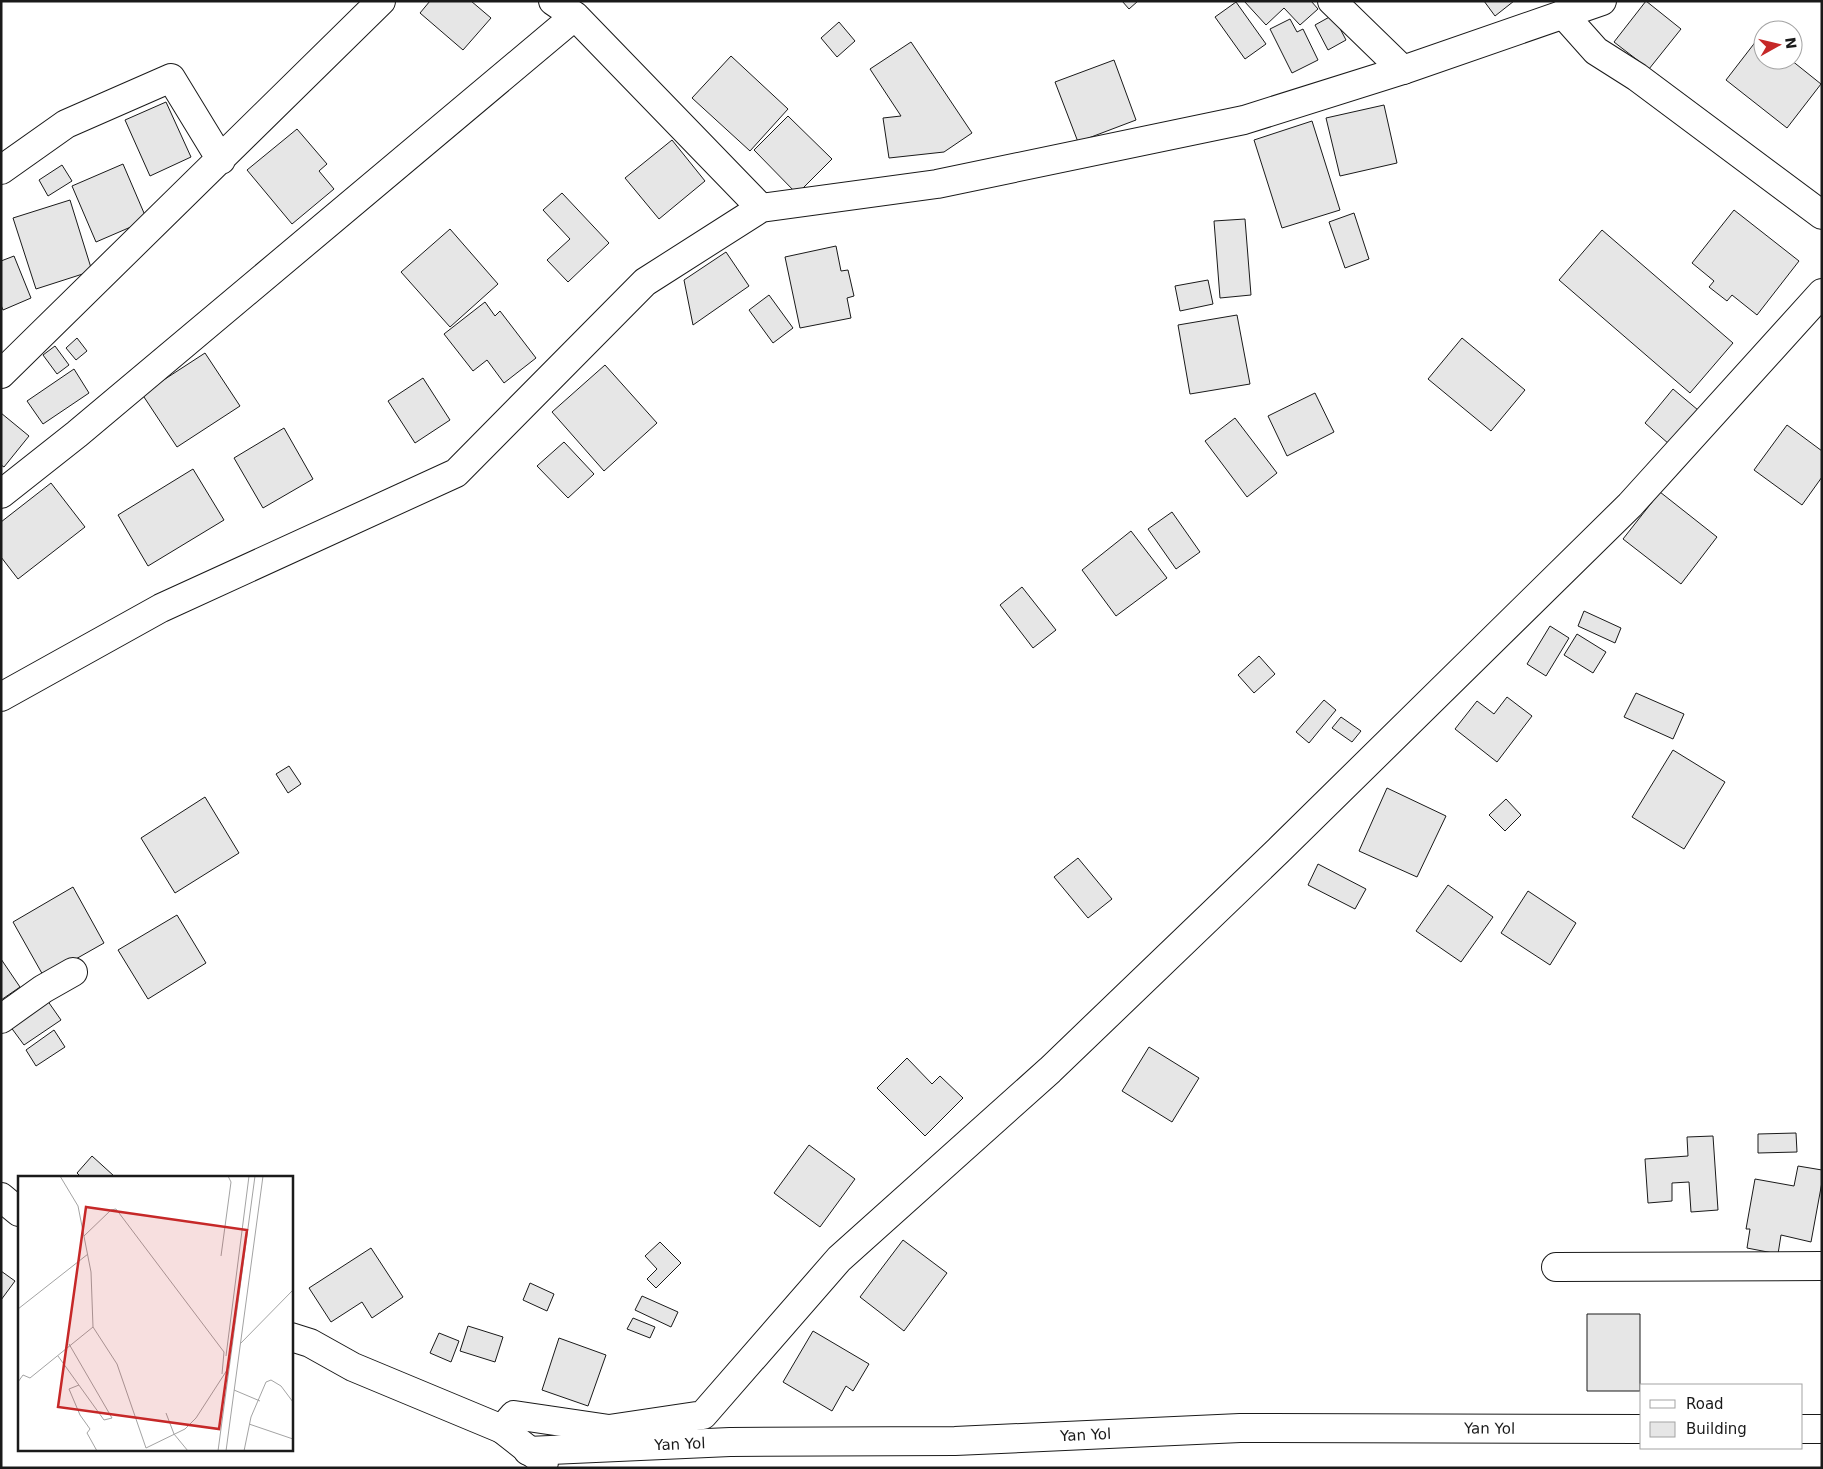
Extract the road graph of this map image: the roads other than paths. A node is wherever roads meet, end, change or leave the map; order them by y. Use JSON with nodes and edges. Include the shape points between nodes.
{"nodes":[{"id":1,"x":381,"y":1,"type":"edge"},
{"id":2,"x":1332,"y":1,"type":"edge"},
{"id":3,"x":1602,"y":1,"type":"edge"},
{"id":4,"x":564,"y":9,"type":"edge"},
{"id":5,"x":1562,"y":14,"type":"junction"},
{"id":6,"x":1403,"y":70,"type":"junction"},
{"id":7,"x":221,"y":160,"type":"junction"},
{"id":8,"x":1,"y":170,"type":"edge"},
{"id":9,"x":761,"y":208,"type":"junction"},
{"id":10,"x":1822,"y":215,"type":"edge"},
{"id":11,"x":1822,"y":293,"type":"edge"},
{"id":12,"x":1,"y":374,"type":"edge"},
{"id":13,"x":1,"y":494,"type":"edge"},
{"id":14,"x":1,"y":697,"type":"edge"},
{"id":15,"x":74,"y":972,"type":"dead end"},
{"id":16,"x":1,"y":1019,"type":"edge"},
{"id":17,"x":1,"y":1197,"type":"edge"},
{"id":18,"x":18,"y":1211,"type":"edge"},
{"id":19,"x":1822,"y":1266,"type":"edge"},
{"id":20,"x":1556,"y":1267,"type":"dead end"},
{"id":21,"x":292,"y":1337,"type":"edge"},
{"id":22,"x":502,"y":1429,"type":"junction"},
{"id":23,"x":1803,"y":1429,"type":"edge"},
{"id":24,"x":1822,"y":1429,"type":"edge"},
{"id":25,"x":1640,"y":1430,"type":"edge"},
{"id":26,"x":528,"y":1451,"type":"junction"},
{"id":27,"x":554,"y":1468,"type":"edge"}],
"edges":[{"from":1,"to":7,"type":"street"},
{"from":2,"to":6,"type":"street"},
{"from":3,"to":5,"type":"street"},
{"from":4,"to":9,"type":"street"},
{"from":4,"to":13,"type":"street","via":[[77,434]]},
{"from":5,"to":6,"type":"street"},
{"from":5,"to":10,"type":"street","via":[[1596,51],[1637,77]]},
{"from":6,"to":9,"type":"street","via":[[1224,124],[937,184]]},
{"from":7,"to":8,"type":"street","via":[[171,78],[66,124]]},
{"from":7,"to":12,"type":"street"},
{"from":9,"to":14,"type":"street","via":[[644,282],[456,474],[161,608]]},
{"from":11,"to":22,"type":"street","via":[[1630,504],[1314,815],[1050,1070],[839,1259],[703,1416],[609,1429],[514,1415]]},
{"from":15,"to":16,"type":"street","via":[[43,988]]},
{"from":17,"to":18,"type":"street"},
{"from":19,"to":20,"type":"street"},
{"from":21,"to":22,"type":"street"},
{"from":22,"to":26,"type":"street"},
{"from":23,"to":24,"type":"street"},
{"from":25,"to":26,"type":"street","name":"Yan Yol","via":[[1240,1428],[955,1441],[730,1442]]},
{"from":26,"to":27,"type":"street"}]}
